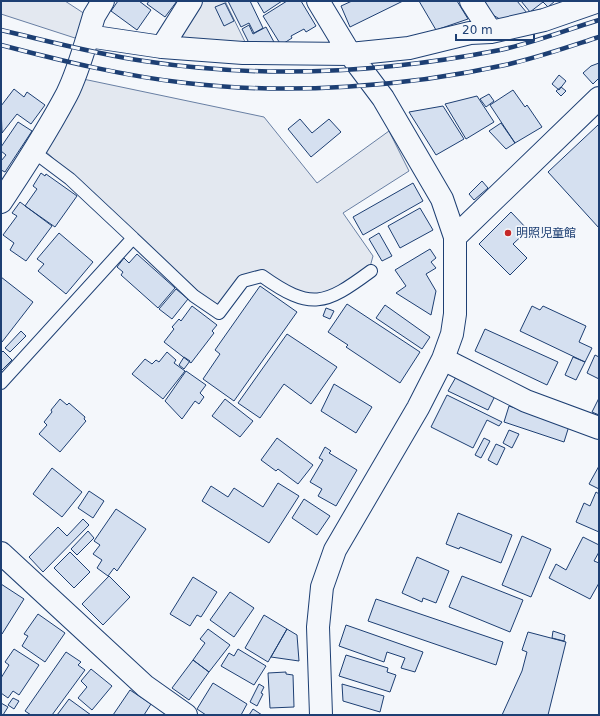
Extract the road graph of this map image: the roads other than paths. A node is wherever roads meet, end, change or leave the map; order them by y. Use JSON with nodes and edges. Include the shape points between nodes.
{"nodes":[{"id":1,"x":103,"y":1,"type":"edge"},
{"id":2,"x":191,"y":1,"type":"edge"},
{"id":3,"x":318,"y":1,"type":"edge"},
{"id":4,"x":471,"y":1,"type":"edge"},
{"id":5,"x":599,"y":1,"type":"edge"},
{"id":6,"x":491,"y":32,"type":"junction"},
{"id":7,"x":88,"y":36,"type":"junction"},
{"id":8,"x":162,"y":48,"type":"junction"},
{"id":9,"x":350,"y":54,"type":"junction"},
{"id":10,"x":599,"y":98,"type":"edge"},
{"id":11,"x":34,"y":152,"type":"junction"},
{"id":12,"x":1,"y":202,"type":"edge"},
{"id":13,"x":455,"y":237,"type":"junction"},
{"id":14,"x":133,"y":238,"type":"junction"},
{"id":15,"x":370,"y":271,"type":"dead end"},
{"id":16,"x":443,"y":359,"type":"junction"},
{"id":17,"x":1,"y":383,"type":"edge"},
{"id":18,"x":599,"y":428,"type":"edge"},
{"id":19,"x":1,"y":553,"type":"edge"},
{"id":20,"x":186,"y":715,"type":"edge"},
{"id":21,"x":321,"y":715,"type":"edge"}],
"edges":[{"from":1,"to":7,"type":"street","via":[[94,16]]},
{"from":2,"to":8,"type":"street"},
{"from":3,"to":9,"type":"street"},
{"from":4,"to":6,"type":"street"},
{"from":5,"to":6,"type":"street","via":[[544,20]]},
{"from":6,"to":9,"type":"street","via":[[470,33],[409,48]]},
{"from":7,"to":8,"type":"street"},
{"from":7,"to":11,"type":"street","via":[[67,94]]},
{"from":8,"to":9,"type":"street","via":[[242,53]]},
{"from":9,"to":13,"type":"street","via":[[383,98],[442,199]]},
{"from":10,"to":13,"type":"street"},
{"from":11,"to":12,"type":"street"},
{"from":11,"to":14,"type":"lane","via":[[70,178]]},
{"from":13,"to":16,"type":"street","via":[[455,314],[452,334]]},
{"from":14,"to":15,"type":"lane","via":[[194,296],[219,313],[243,281],[262,276],[301,298],[320,301],[343,292]]},
{"from":14,"to":17,"type":"lane"},
{"from":16,"to":18,"type":"street","via":[[526,401]]},
{"from":16,"to":21,"type":"street","via":[[418,408],[334,550],[322,587],[318,627]]},
{"from":19,"to":20,"type":"street","via":[[145,686]]}]}
